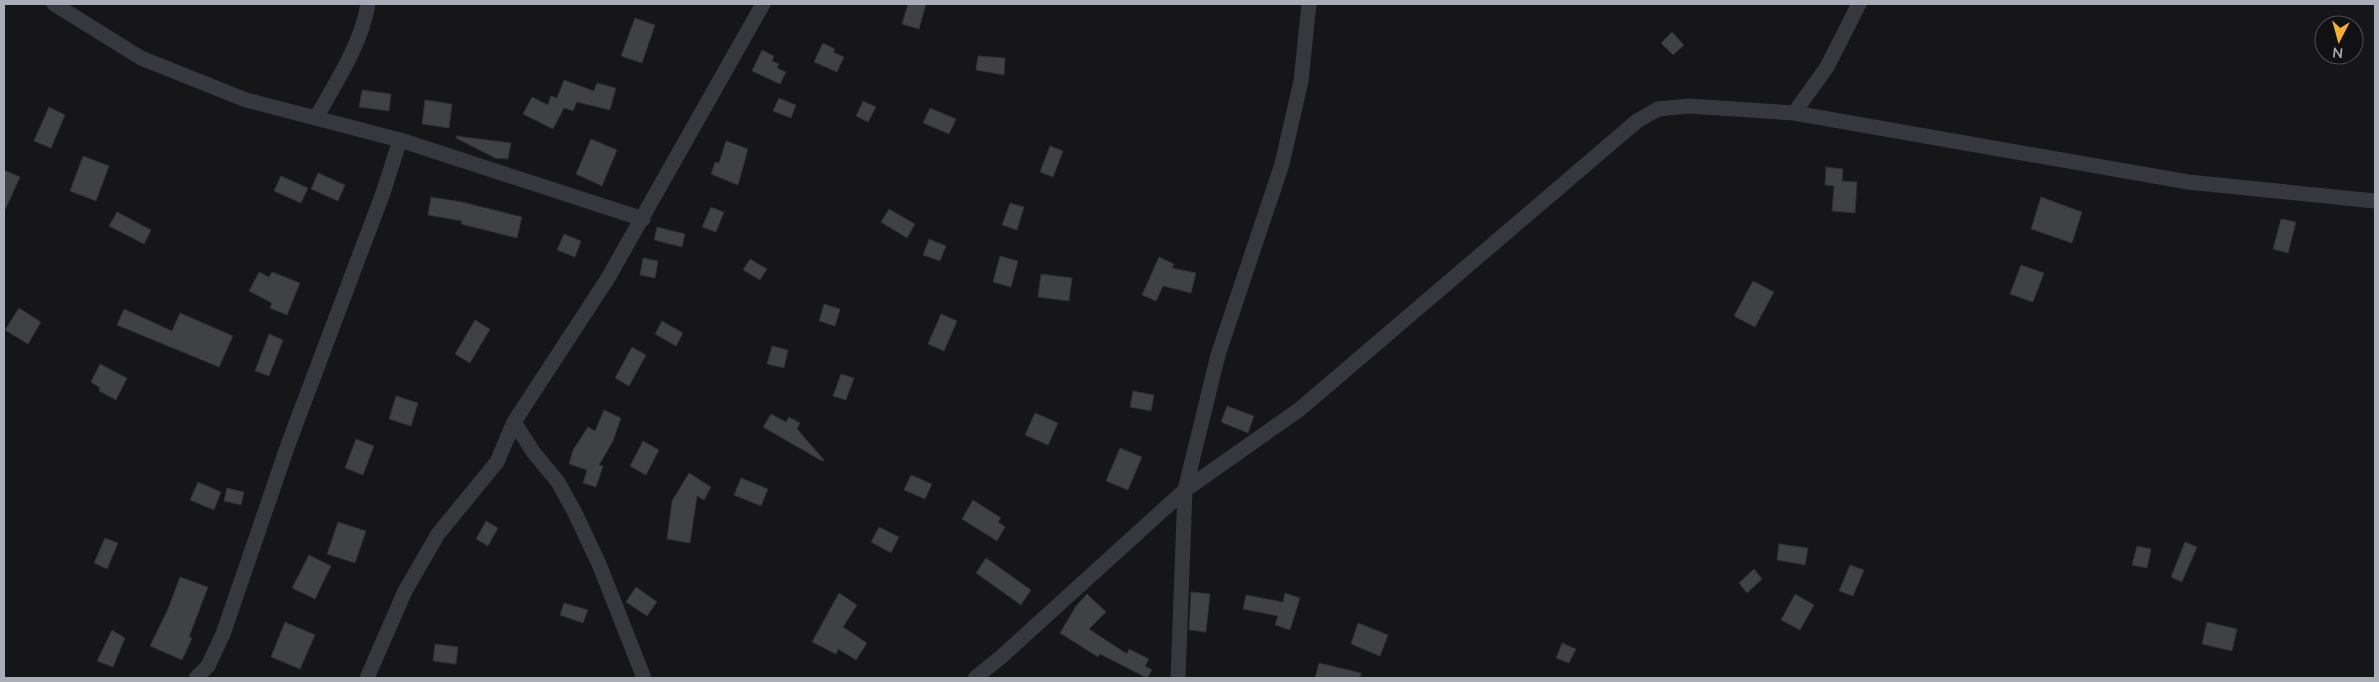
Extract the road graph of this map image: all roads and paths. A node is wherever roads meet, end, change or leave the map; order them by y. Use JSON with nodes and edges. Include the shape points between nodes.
{"nodes":[{"id":1,"x":54,"y":4,"type":"edge"},
{"id":2,"x":368,"y":4,"type":"edge"},
{"id":3,"x":763,"y":4,"type":"edge"},
{"id":4,"x":1309,"y":4,"type":"edge"},
{"id":5,"x":1859,"y":4,"type":"edge"},
{"id":6,"x":1794,"y":113,"type":"junction"},
{"id":7,"x":316,"y":118,"type":"junction"},
{"id":8,"x":400,"y":140,"type":"junction"},
{"id":9,"x":2375,"y":201,"type":"edge"},
{"id":10,"x":643,"y":219,"type":"junction"},
{"id":11,"x":514,"y":422,"type":"junction"},
{"id":12,"x":1185,"y":490,"type":"junction"},
{"id":13,"x":196,"y":678,"type":"edge"},
{"id":14,"x":367,"y":678,"type":"edge"},
{"id":15,"x":644,"y":678,"type":"edge"},
{"id":16,"x":975,"y":678,"type":"edge"},
{"id":17,"x":1178,"y":678,"type":"edge"}],
"edges":[{"from":1,"to":7,"type":"street","via":[[141,58],[246,100]]},
{"from":2,"to":7,"type":"street","via":[[365,22],[346,65]]},
{"from":3,"to":10,"type":"street"},
{"from":4,"to":12,"type":"street","via":[[1301,81],[1282,164],[1218,355]]},
{"from":5,"to":6,"type":"street","via":[[1827,67]]},
{"from":6,"to":9,"type":"street","via":[[2188,182]]},
{"from":6,"to":12,"type":"street","via":[[1689,106],[1658,109],[1637,121],[1300,409]]},
{"from":7,"to":8,"type":"street"},
{"from":8,"to":10,"type":"street"},
{"from":8,"to":13,"type":"street","via":[[266,505],[223,634],[208,666]]},
{"from":10,"to":11,"type":"street"},
{"from":11,"to":14,"type":"street","via":[[497,462],[438,534],[405,591]]},
{"from":11,"to":15,"type":"street","via":[[558,482],[575,513]]},
{"from":12,"to":16,"type":"street"},
{"from":12,"to":17,"type":"street"}]}
